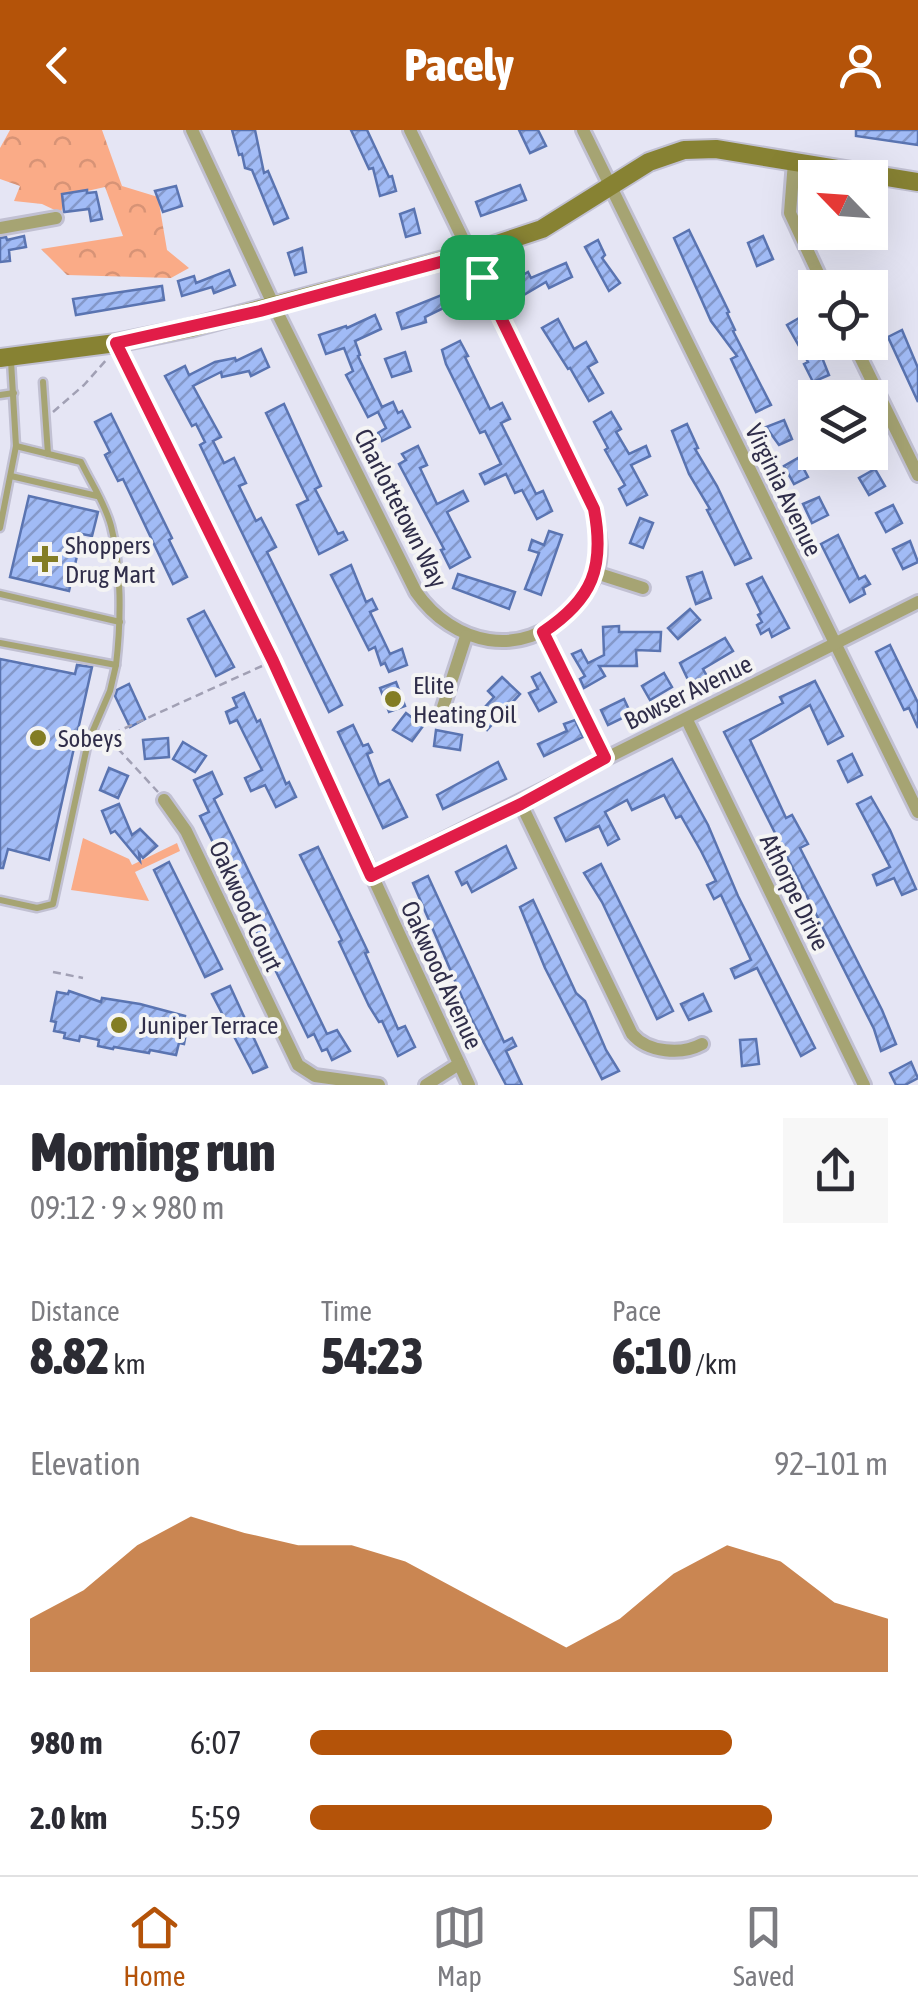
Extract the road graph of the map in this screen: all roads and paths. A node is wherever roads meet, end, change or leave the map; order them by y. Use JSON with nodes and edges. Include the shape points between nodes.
{"nodes":[{"id":1,"x":192,"y":130,"type":"edge"},
{"id":2,"x":410,"y":130,"type":"edge"},
{"id":3,"x":583,"y":130,"type":"edge"},
{"id":4,"x":794,"y":162,"type":"junction"},
{"id":5,"x":918,"y":182,"type":"edge"},
{"id":6,"x":610,"y":187,"type":"junction"},
{"id":7,"x":56,"y":218,"type":"dead end"},
{"id":8,"x":0,"y":228,"type":"edge"},
{"id":9,"x":470,"y":254,"type":"junction"},
{"id":10,"x":817,"y":270,"type":"edge"},
{"id":11,"x":274,"y":306,"type":"junction"},
{"id":12,"x":112,"y":343,"type":"junction"},
{"id":13,"x":6,"y":357,"type":"edge"},
{"id":14,"x":861,"y":360,"type":"edge"},
{"id":15,"x":43,"y":382,"type":"dead end"},
{"id":16,"x":14,"y":394,"type":"junction"},
{"id":17,"x":0,"y":395,"type":"edge"},
{"id":18,"x":52,"y":413,"type":"dead end"},
{"id":19,"x":16,"y":446,"type":"junction"},
{"id":20,"x":48,"y":454,"type":"junction"},
{"id":21,"x":12,"y":465,"type":"junction"},
{"id":22,"x":2,"y":466,"type":"dead end"},
{"id":23,"x":918,"y":475,"type":"edge"},
{"id":24,"x":11,"y":476,"type":"junction"},
{"id":25,"x":98,"y":496,"type":"junction"},
{"id":26,"x":2,"y":508,"type":"edge"},
{"id":27,"x":0,"y":528,"type":"edge"},
{"id":28,"x":596,"y":573,"type":"junction"},
{"id":29,"x":643,"y":588,"type":"dead end"},
{"id":30,"x":0,"y":594,"type":"edge"},
{"id":31,"x":918,"y":602,"type":"edge"},
{"id":32,"x":121,"y":622,"type":"junction"},
{"id":33,"x":543,"y":632,"type":"junction"},
{"id":34,"x":466,"y":636,"type":"junction"},
{"id":35,"x":0,"y":643,"type":"edge"},
{"id":36,"x":835,"y":644,"type":"junction"},
{"id":37,"x":273,"y":661,"type":"junction"},
{"id":38,"x":116,"y":665,"type":"junction"},
{"id":39,"x":442,"y":707,"type":"dead end"},
{"id":40,"x":686,"y":720,"type":"junction"},
{"id":41,"x":108,"y":738,"type":"junction"},
{"id":42,"x":88,"y":742,"type":"junction"},
{"id":43,"x":605,"y":758,"type":"junction"},
{"id":44,"x":164,"y":800,"type":"joint"},
{"id":45,"x":521,"y":804,"type":"junction"},
{"id":46,"x":918,"y":812,"type":"edge"},
{"id":47,"x":371,"y":876,"type":"junction"},
{"id":48,"x":0,"y":900,"type":"edge"},
{"id":49,"x":53,"y":972,"type":"dead end"},
{"id":50,"x":83,"y":978,"type":"dead end"},
{"id":51,"x":702,"y":1044,"type":"dead end"},
{"id":52,"x":459,"y":1064,"type":"junction"},
{"id":53,"x":379,"y":1085,"type":"edge"},
{"id":54,"x":426,"y":1085,"type":"edge"},
{"id":55,"x":469,"y":1085,"type":"edge"},
{"id":56,"x":864,"y":1085,"type":"edge"}],
"edges":[{"from":1,"to":11,"type":"street","name":"Charlottetown Way"},
{"from":2,"to":9,"type":"street"},
{"from":3,"to":6,"type":"street","name":"Virginia Avenue"},
{"from":4,"to":5,"type":"street"},
{"from":4,"to":6,"type":"street","via":[[684,150]]},
{"from":4,"to":10,"type":"street","via":[[790,213]]},
{"from":6,"to":9,"type":"street","via":[[542,229]]},
{"from":6,"to":36,"type":"street","name":"Virginia Avenue"},
{"from":7,"to":8,"type":"street"},
{"from":9,"to":11,"type":"street"},
{"from":9,"to":28,"type":"street","via":[[594,509]]},
{"from":11,"to":12,"type":"street"},
{"from":11,"to":34,"type":"street","name":"Charlottetown Way","via":[[416,592],[438,619]]},
{"from":12,"to":13,"type":"street"},
{"from":12,"to":18,"type":"path","via":[[109,356]]},
{"from":12,"to":37,"type":"street","name":"Oakwood Avenue"},
{"from":13,"to":16,"type":"lane"},
{"from":14,"to":23,"type":"street"},
{"from":15,"to":20,"type":"lane"},
{"from":16,"to":17,"type":"lane"},
{"from":16,"to":19,"type":"lane"},
{"from":19,"to":20,"type":"lane"},
{"from":19,"to":21,"type":"lane"},
{"from":20,"to":25,"type":"lane","via":[[81,462]]},
{"from":21,"to":22,"type":"lane"},
{"from":21,"to":24,"type":"lane"},
{"from":24,"to":25,"type":"lane"},
{"from":24,"to":26,"type":"lane"},
{"from":25,"to":32,"type":"lane","via":[[112,530]]},
{"from":26,"to":27,"type":"lane"},
{"from":28,"to":29,"type":"street"},
{"from":28,"to":33,"type":"street"},
{"from":30,"to":32,"type":"lane"},
{"from":31,"to":36,"type":"street","name":"Bowser Avenue"},
{"from":32,"to":38,"type":"lane"},
{"from":33,"to":34,"type":"street","via":[[496,642]]},
{"from":33,"to":43,"type":"path"},
{"from":34,"to":39,"type":"street"},
{"from":35,"to":38,"type":"lane"},
{"from":36,"to":40,"type":"street","name":"Bowser Avenue"},
{"from":36,"to":46,"type":"street","name":"Virginia Avenue"},
{"from":37,"to":41,"type":"path"},
{"from":37,"to":47,"type":"street","name":"Oakwood Avenue"},
{"from":38,"to":42,"type":"lane"},
{"from":40,"to":43,"type":"street","name":"Bowser Avenue"},
{"from":40,"to":56,"type":"street","name":"Athorpe Drive"},
{"from":41,"to":42,"type":"path"},
{"from":41,"to":44,"type":"path"},
{"from":42,"to":48,"type":"lane","via":[[53,904],[37,908]]},
{"from":43,"to":45,"type":"street","name":"Bowser Avenue"},
{"from":44,"to":53,"type":"street","name":"Oakwood Court","via":[[186,831],[298,1065],[315,1076]]},
{"from":45,"to":47,"type":"street","name":"Bowser Avenue"},
{"from":45,"to":51,"type":"street","via":[[632,1034],[657,1048],[690,1051]]},
{"from":47,"to":52,"type":"street","name":"Oakwood Avenue"},
{"from":49,"to":50,"type":"path"},
{"from":52,"to":54,"type":"street"},
{"from":52,"to":55,"type":"street","name":"Oakwood Avenue"}]}
